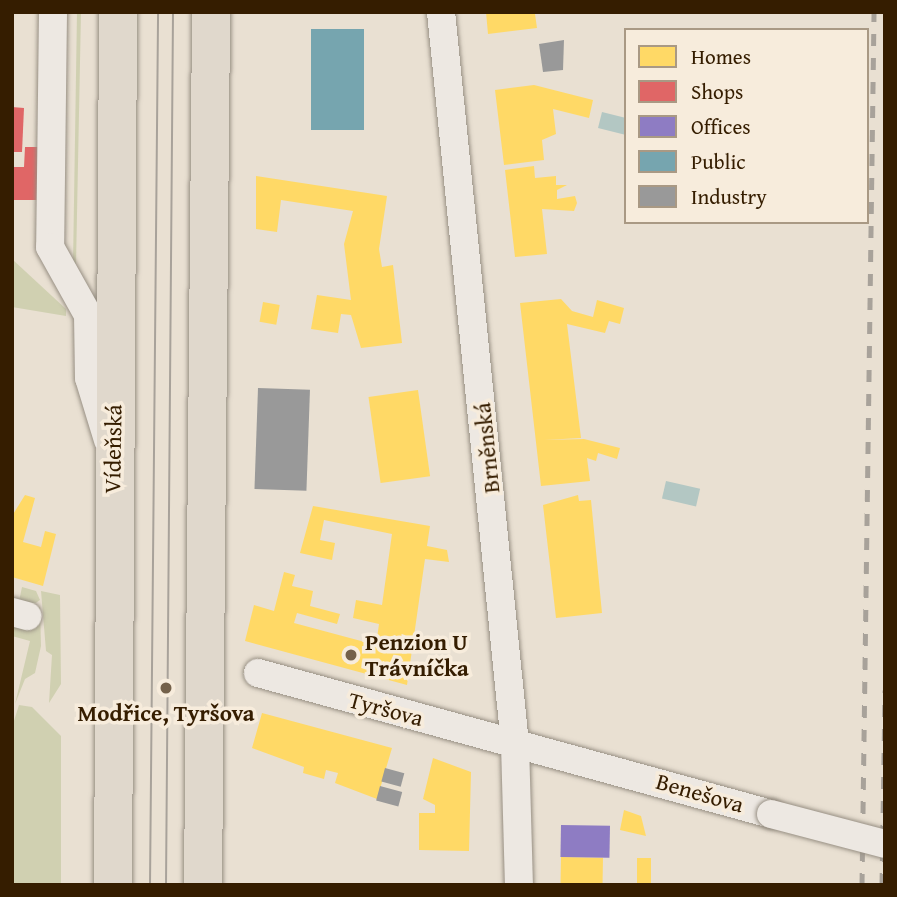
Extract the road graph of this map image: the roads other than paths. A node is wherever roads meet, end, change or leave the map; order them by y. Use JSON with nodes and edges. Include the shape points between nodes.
{"nodes":[{"id":1,"x":53,"y":12,"type":"edge"},
{"id":2,"x":118,"y":12,"type":"edge"},
{"id":3,"x":211,"y":12,"type":"edge"},
{"id":4,"x":441,"y":12,"type":"edge"},
{"id":5,"x":113,"y":459,"type":"junction"},
{"id":6,"x":258,"y":673,"type":"dead end"},
{"id":7,"x":515,"y":744,"type":"junction"},
{"id":8,"x":885,"y":845,"type":"edge"},
{"id":9,"x":112,"y":881,"type":"edge"},
{"id":10,"x":203,"y":885,"type":"edge"},
{"id":11,"x":519,"y":885,"type":"edge"}],
"edges":[{"from":1,"to":5,"type":"street","via":[[50,247],[88,315],[89,378]]},
{"from":2,"to":5,"type":"highway","name":"Vídeňská"},
{"from":3,"to":10,"type":"highway"},
{"from":4,"to":7,"type":"street","name":"Brněnská"},
{"from":5,"to":9,"type":"highway","name":"Vídeňská"},
{"from":6,"to":7,"type":"street","name":"Tyršova"},
{"from":7,"to":8,"type":"street","name":"Benešova","bridge":true},
{"from":7,"to":11,"type":"street","name":"Brněnská"}]}
